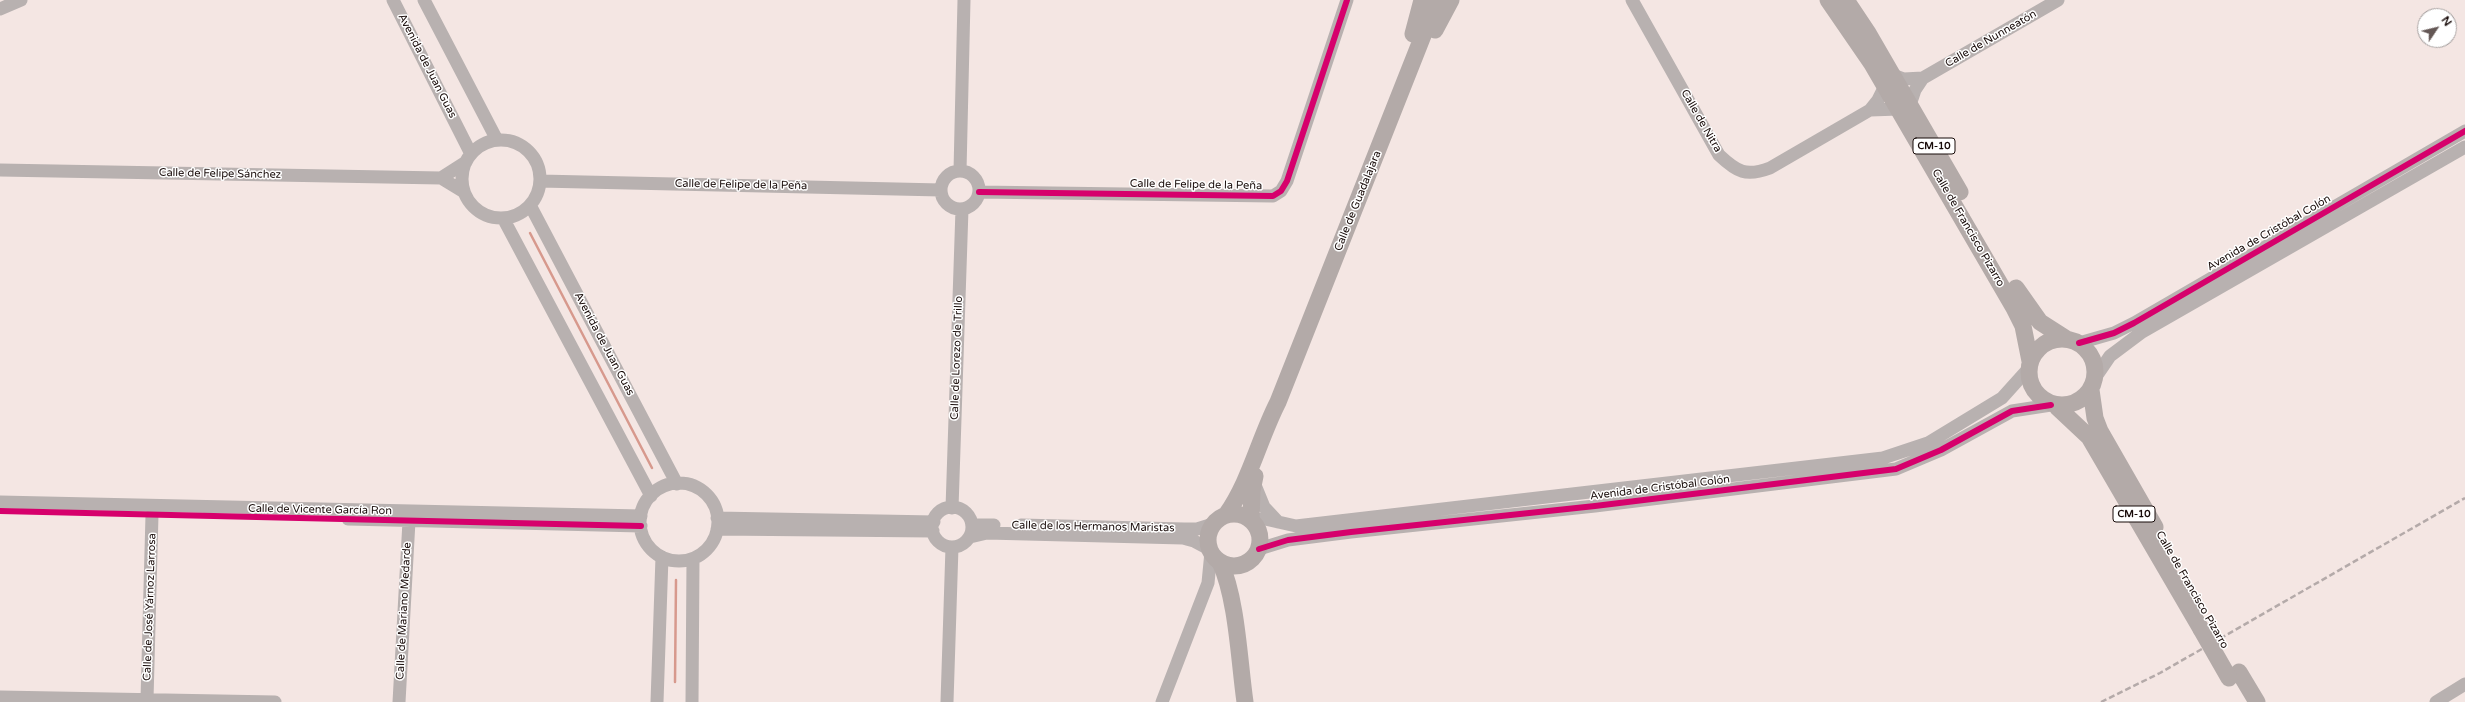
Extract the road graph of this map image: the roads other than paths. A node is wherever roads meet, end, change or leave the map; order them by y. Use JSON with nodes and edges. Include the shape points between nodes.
{"nodes":[{"id":1,"x":21,"y":0,"type":"edge"},
{"id":2,"x":393,"y":0,"type":"edge"},
{"id":3,"x":424,"y":0,"type":"edge"},
{"id":4,"x":964,"y":0,"type":"edge"},
{"id":5,"x":1347,"y":0,"type":"edge"},
{"id":6,"x":1422,"y":0,"type":"edge"},
{"id":7,"x":1437,"y":0,"type":"edge"},
{"id":8,"x":1451,"y":0,"type":"edge"},
{"id":9,"x":1632,"y":0,"type":"edge"},
{"id":10,"x":1828,"y":0,"type":"edge"},
{"id":11,"x":1846,"y":0,"type":"edge"},
{"id":12,"x":2058,"y":0,"type":"edge"},
{"id":13,"x":0,"y":10,"type":"edge"},
{"id":14,"x":1923,"y":78,"type":"junction"},
{"id":15,"x":1889,"y":81,"type":"junction"},
{"id":16,"x":1904,"y":107,"type":"junction"},
{"id":17,"x":1870,"y":110,"type":"junction"},
{"id":18,"x":2465,"y":131,"type":"edge"},
{"id":19,"x":497,"y":140,"type":"junction"},
{"id":20,"x":1380,"y":147,"type":"junction"},
{"id":21,"x":2465,"y":147,"type":"edge"},
{"id":22,"x":469,"y":158,"type":"junction"},
{"id":23,"x":0,"y":170,"type":"edge"},
{"id":24,"x":960,"y":171,"type":"junction"},
{"id":25,"x":441,"y":178,"type":"junction"},
{"id":26,"x":540,"y":181,"type":"junction"},
{"id":27,"x":941,"y":190,"type":"junction"},
{"id":28,"x":464,"y":192,"type":"junction"},
{"id":29,"x":979,"y":192,"type":"junction"},
{"id":30,"x":530,"y":205,"type":"junction"},
{"id":31,"x":962,"y":209,"type":"junction"},
{"id":32,"x":503,"y":218,"type":"junction"},
{"id":33,"x":1348,"y":227,"type":"junction"},
{"id":34,"x":2072,"y":341,"type":"junction"},
{"id":35,"x":2030,"y":364,"type":"junction"},
{"id":36,"x":2093,"y":384,"type":"junction"},
{"id":37,"x":1278,"y":402,"type":"junction"},
{"id":38,"x":2054,"y":406,"type":"junction"},
{"id":39,"x":1254,"y":482,"type":"junction"},
{"id":40,"x":677,"y":484,"type":"junction"},
{"id":41,"x":651,"y":496,"type":"junction"},
{"id":42,"x":0,"y":502,"type":"edge"},
{"id":43,"x":952,"y":508,"type":"junction"},
{"id":44,"x":0,"y":511,"type":"edge"},
{"id":45,"x":152,"y":515,"type":"junction"},
{"id":46,"x":1219,"y":519,"type":"junction"},
{"id":47,"x":1251,"y":520,"type":"junction"},
{"id":48,"x":409,"y":521,"type":"junction"},
{"id":49,"x":641,"y":521,"type":"junction"},
{"id":50,"x":1279,"y":523,"type":"junction"},
{"id":51,"x":717,"y":524,"type":"junction"},
{"id":52,"x":933,"y":526,"type":"junction"},
{"id":53,"x":971,"y":531,"type":"junction"},
{"id":54,"x":952,"y":547,"type":"junction"},
{"id":55,"x":1260,"y":549,"type":"junction"},
{"id":56,"x":662,"y":557,"type":"junction"},
{"id":57,"x":693,"y":559,"type":"junction"},
{"id":58,"x":1221,"y":560,"type":"junction"},
{"id":59,"x":1208,"y":583,"type":"junction"},
{"id":60,"x":2206,"y":626,"type":"junction"},
{"id":61,"x":2234,"y":675,"type":"junction"},
{"id":62,"x":2465,"y":684,"type":"edge"},
{"id":63,"x":0,"y":696,"type":"edge"},
{"id":64,"x":147,"y":699,"type":"junction"},
{"id":65,"x":275,"y":702,"type":"edge"},
{"id":66,"x":399,"y":702,"type":"edge"},
{"id":67,"x":657,"y":702,"type":"edge"},
{"id":68,"x":692,"y":702,"type":"edge"},
{"id":69,"x":947,"y":702,"type":"edge"},
{"id":70,"x":1162,"y":702,"type":"edge"},
{"id":71,"x":1244,"y":702,"type":"edge"},
{"id":72,"x":2243,"y":702,"type":"edge"},
{"id":73,"x":2257,"y":702,"type":"edge"},
{"id":74,"x":2436,"y":702,"type":"edge"}],
"edges":[{"from":1,"to":13,"type":"street"},
{"from":2,"to":22,"type":"street","name":"Avenida de Juan Guas"},
{"from":3,"to":19,"type":"street"},
{"from":4,"to":24,"type":"street"},
{"from":5,"to":29,"type":"street","name":"Calle de Felipe de la Peña","via":[[1287,181],[1281,191],[1273,196]]},
{"from":6,"to":20,"type":"main road"},
{"from":7,"to":20,"type":"main road","name":"Calle de Guadalajara"},
{"from":8,"to":33,"type":"main road","via":[[1431,37],[1367,195]]},
{"from":9,"to":17,"type":"street","name":"Calle de Nitra","via":[[1719,155],[1735,170],[1755,174],[1770,168]]},
{"from":10,"to":15,"type":"main road","name":"Calle de Francisco Pizarro","number":"CM-10"},
{"from":11,"to":15,"type":"main road","name":"Calle de Francisco Pizarro","number":"CM-10"},
{"from":12,"to":14,"type":"street","name":"Calle de Nunneatón"},
{"from":14,"to":15,"type":"street"},
{"from":14,"to":16,"type":"street"},
{"from":15,"to":16,"type":"main road","name":"Calle de Francisco Pizarro","number":"CM-10"},
{"from":15,"to":17,"type":"street","name":"Calle de Nitra"},
{"from":16,"to":17,"type":"street","name":"Calle de Nitra"},
{"from":16,"to":34,"type":"main road","name":"Calle de Francisco Pizarro","number":"CM-10","via":[[2024,302],[2040,322]]},
{"from":16,"to":35,"type":"main road","name":"Calle de Francisco Pizarro","number":"CM-10","via":[[2019,317]]},
{"from":18,"to":34,"type":"street","name":"Avenida de Cristóbal Colón","via":[[2134,323],[2114,333]]},
{"from":19,"to":22,"type":"street","via":[[484,144]]},
{"from":19,"to":26,"type":"street","via":[[510,141],[532,154],[538,166]]},
{"from":20,"to":33,"type":"main road","name":"Calle de Guadalajara"},
{"from":21,"to":36,"type":"street","name":"Avenida de Cristóbal Colón","via":[[2142,332],[2110,356]]},
{"from":22,"to":25,"type":"street"},
{"from":22,"to":28,"type":"street","via":[[462,174]]},
{"from":23,"to":25,"type":"street","name":"Calle de Felipe Sánchez"},
{"from":24,"to":27,"type":"street","via":[[948,175]]},
{"from":24,"to":29,"type":"street","via":[[972,175]]},
{"from":25,"to":28,"type":"street"},
{"from":26,"to":27,"type":"street","name":"Calle de Felipe de la Peña"},
{"from":26,"to":30,"type":"street","via":[[539,191]]},
{"from":27,"to":31,"type":"street","via":[[946,204]]},
{"from":28,"to":32,"type":"street","via":[[476,209],[487,216]]},
{"from":29,"to":31,"type":"street","via":[[974,203]]},
{"from":30,"to":32,"type":"street","via":[[524,212]]},
{"from":30,"to":40,"type":"street","name":"Avenida de Juan Guas"},
{"from":31,"to":43,"type":"street","name":"Calle de Lorezo de Trillo"},
{"from":32,"to":41,"type":"street"},
{"from":33,"to":37,"type":"main road","name":"Calle de Guadalajara"},
{"from":34,"to":35,"type":"main road","via":[[2056,338],[2039,347]]},
{"from":34,"to":36,"type":"main road","number":"CM-10","via":[[2092,360]]},
{"from":35,"to":38,"type":"main road","number":"CM-10","via":[[2030,379],[2034,389],[2038,396]]},
{"from":35,"to":50,"type":"street","name":"Avenida de Cristóbal Colón","via":[[2002,398],[1928,443],[1883,458],[1296,526]]},
{"from":36,"to":38,"type":"main road","via":[[2077,402]]},
{"from":36,"to":60,"type":"main road","name":"Calle de Francisco Pizarro","number":"CM-10","via":[[2095,418],[2100,431]]},
{"from":37,"to":39,"type":"main road","name":"Calle de Guadalajara"},
{"from":37,"to":46,"type":"main road","name":"Calle de Guadalajara","via":[[1266,426],[1240,495]]},
{"from":38,"to":55,"type":"street","name":"Avenida de Cristóbal Colón","via":[[2012,412],[1935,453],[1896,469],[1603,505],[1351,532],[1288,540]]},
{"from":38,"to":60,"type":"main road","name":"Calle de Francisco Pizarro","number":"CM-10","via":[[2089,437]]},
{"from":39,"to":47,"type":"main road","name":"Calle de Guadalajara"},
{"from":39,"to":50,"type":"street","via":[[1264,508]]},
{"from":40,"to":41,"type":"street","via":[[667,485]]},
{"from":40,"to":51,"type":"street","via":[[691,485],[702,491],[710,500]]},
{"from":41,"to":49,"type":"street","via":[[642,509]]},
{"from":42,"to":49,"type":"street","name":"Calle de Vicente García Ron"},
{"from":43,"to":52,"type":"street","via":[[941,512]]},
{"from":43,"to":53,"type":"street","via":[[963,511]]},
{"from":44,"to":45,"type":"street"},
{"from":45,"to":48,"type":"street"},
{"from":45,"to":64,"type":"street","name":"Calle de José Yárnoz Larrosa"},
{"from":46,"to":47,"type":"main road","via":[[1240,514]]},
{"from":46,"to":53,"type":"street","name":"Calle de los Hermanos Maristas","via":[[1197,529]]},
{"from":46,"to":58,"type":"main road","via":[[1208,535]]},
{"from":47,"to":50,"type":"street","name":"Avenida de Cristóbal Colón","via":[[1265,519]]},
{"from":47,"to":55,"type":"main road","via":[[1260,533]]},
{"from":48,"to":49,"type":"street"},
{"from":48,"to":66,"type":"street","name":"Calle de Mariano Medarde"},
{"from":49,"to":56,"type":"street","via":[[647,545]]},
{"from":51,"to":52,"type":"street"},
{"from":51,"to":57,"type":"street","via":[[711,544]]},
{"from":52,"to":54,"type":"street","via":[[938,541]]},
{"from":53,"to":54,"type":"street","via":[[962,544]]},
{"from":53,"to":58,"type":"street","via":[[987,534],[1183,538],[1194,541]]},
{"from":54,"to":69,"type":"street"},
{"from":55,"to":58,"type":"main road","via":[[1253,559]]},
{"from":56,"to":57,"type":"street","via":[[681,561]]},
{"from":56,"to":67,"type":"street"},
{"from":57,"to":68,"type":"street"},
{"from":58,"to":59,"type":"street"},
{"from":58,"to":59,"type":"street"},
{"from":58,"to":71,"type":"main road","via":[[1232,601]]},
{"from":59,"to":70,"type":"street"},
{"from":60,"to":61,"type":"main road","name":"Calle de Francisco Pizarro","number":"CM-10"},
{"from":61,"to":72,"type":"main road","name":"Calle de Francisco Pizarro","number":"CM-10"},
{"from":61,"to":73,"type":"main road","name":"Calle de Francisco Pizarro","number":"CM-10"},
{"from":62,"to":74,"type":"street"},
{"from":63,"to":64,"type":"street"},
{"from":64,"to":65,"type":"street"}]}
